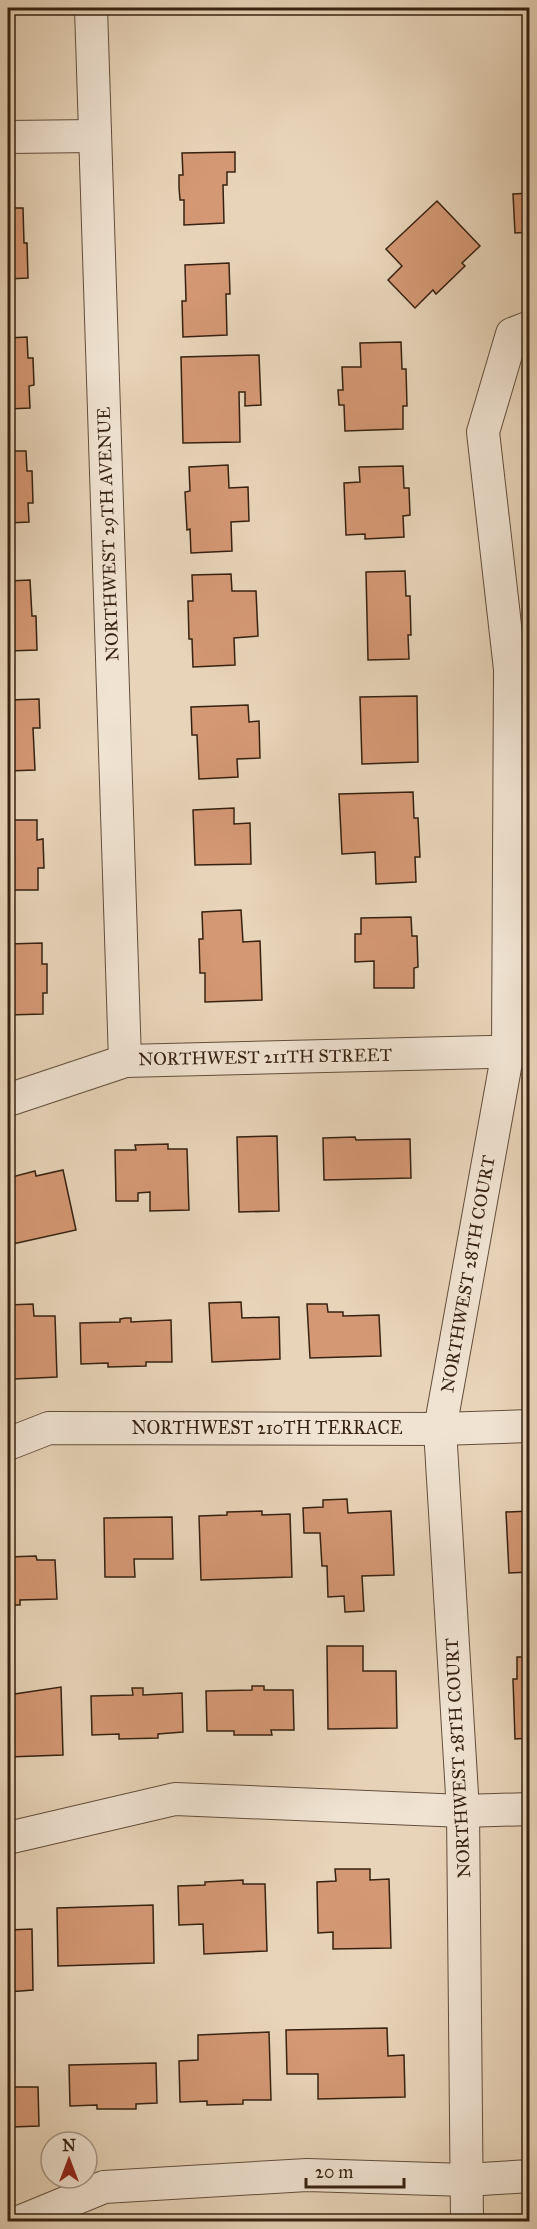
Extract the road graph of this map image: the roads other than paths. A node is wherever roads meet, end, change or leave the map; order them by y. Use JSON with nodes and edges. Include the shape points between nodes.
{"nodes":[{"id":1,"x":91,"y":8,"type":"edge"},
{"id":2,"x":94,"y":136,"type":"junction"},
{"id":3,"x":8,"y":137,"type":"edge"},
{"id":4,"x":521,"y":330,"type":"edge"},
{"id":5,"x":520,"y":669,"type":"edge"},
{"id":6,"x":518,"y":1051,"type":"edge"},
{"id":7,"x":125,"y":1061,"type":"junction"},
{"id":8,"x":8,"y":1100,"type":"edge"},
{"id":9,"x":530,"y":1426,"type":"edge"},
{"id":10,"x":440,"y":1429,"type":"junction"},
{"id":11,"x":8,"y":1444,"type":"edge"},
{"id":12,"x":530,"y":1809,"type":"edge"},
{"id":13,"x":463,"y":1811,"type":"junction"},
{"id":14,"x":8,"y":1838,"type":"edge"},
{"id":15,"x":530,"y":2176,"type":"edge"},
{"id":16,"x":466,"y":2180,"type":"junction"},
{"id":17,"x":19,"y":2222,"type":"edge"},
{"id":18,"x":467,"y":2222,"type":"edge"}],
"edges":[{"from":1,"to":2,"type":"street","name":"NORTHWEST 29TH AVENUE"},
{"from":2,"to":3,"type":"street"},
{"from":2,"to":7,"type":"street","name":"NORTHWEST 29TH AVENUE"},
{"from":4,"to":5,"type":"street","name":"NORTHWEST 28TH COURT","via":[[483,432]]},
{"from":5,"to":6,"type":"street","name":"NORTHWEST 28TH COURT"},
{"from":6,"to":7,"type":"street","name":"NORTHWEST 211TH STREET"},
{"from":6,"to":10,"type":"street","name":"NORTHWEST 28TH COURT"},
{"from":7,"to":8,"type":"street","name":"NORTHWEST 211TH STREET"},
{"from":9,"to":10,"type":"street","name":"NORTHWEST 210TH TERRACE"},
{"from":10,"to":11,"type":"street","name":"NORTHWEST 210TH TERRACE","via":[[49,1428]]},
{"from":10,"to":13,"type":"street","name":"NORTHWEST 28TH COURT"},
{"from":12,"to":13,"type":"street"},
{"from":13,"to":14,"type":"street","via":[[175,1799]]},
{"from":13,"to":16,"type":"street","name":"NORTHWEST 28TH COURT"},
{"from":15,"to":16,"type":"street"},
{"from":16,"to":17,"type":"street","via":[[307,2175],[104,2187]]},
{"from":16,"to":18,"type":"street","name":"NORTHWEST 28TH COURT"}]}
